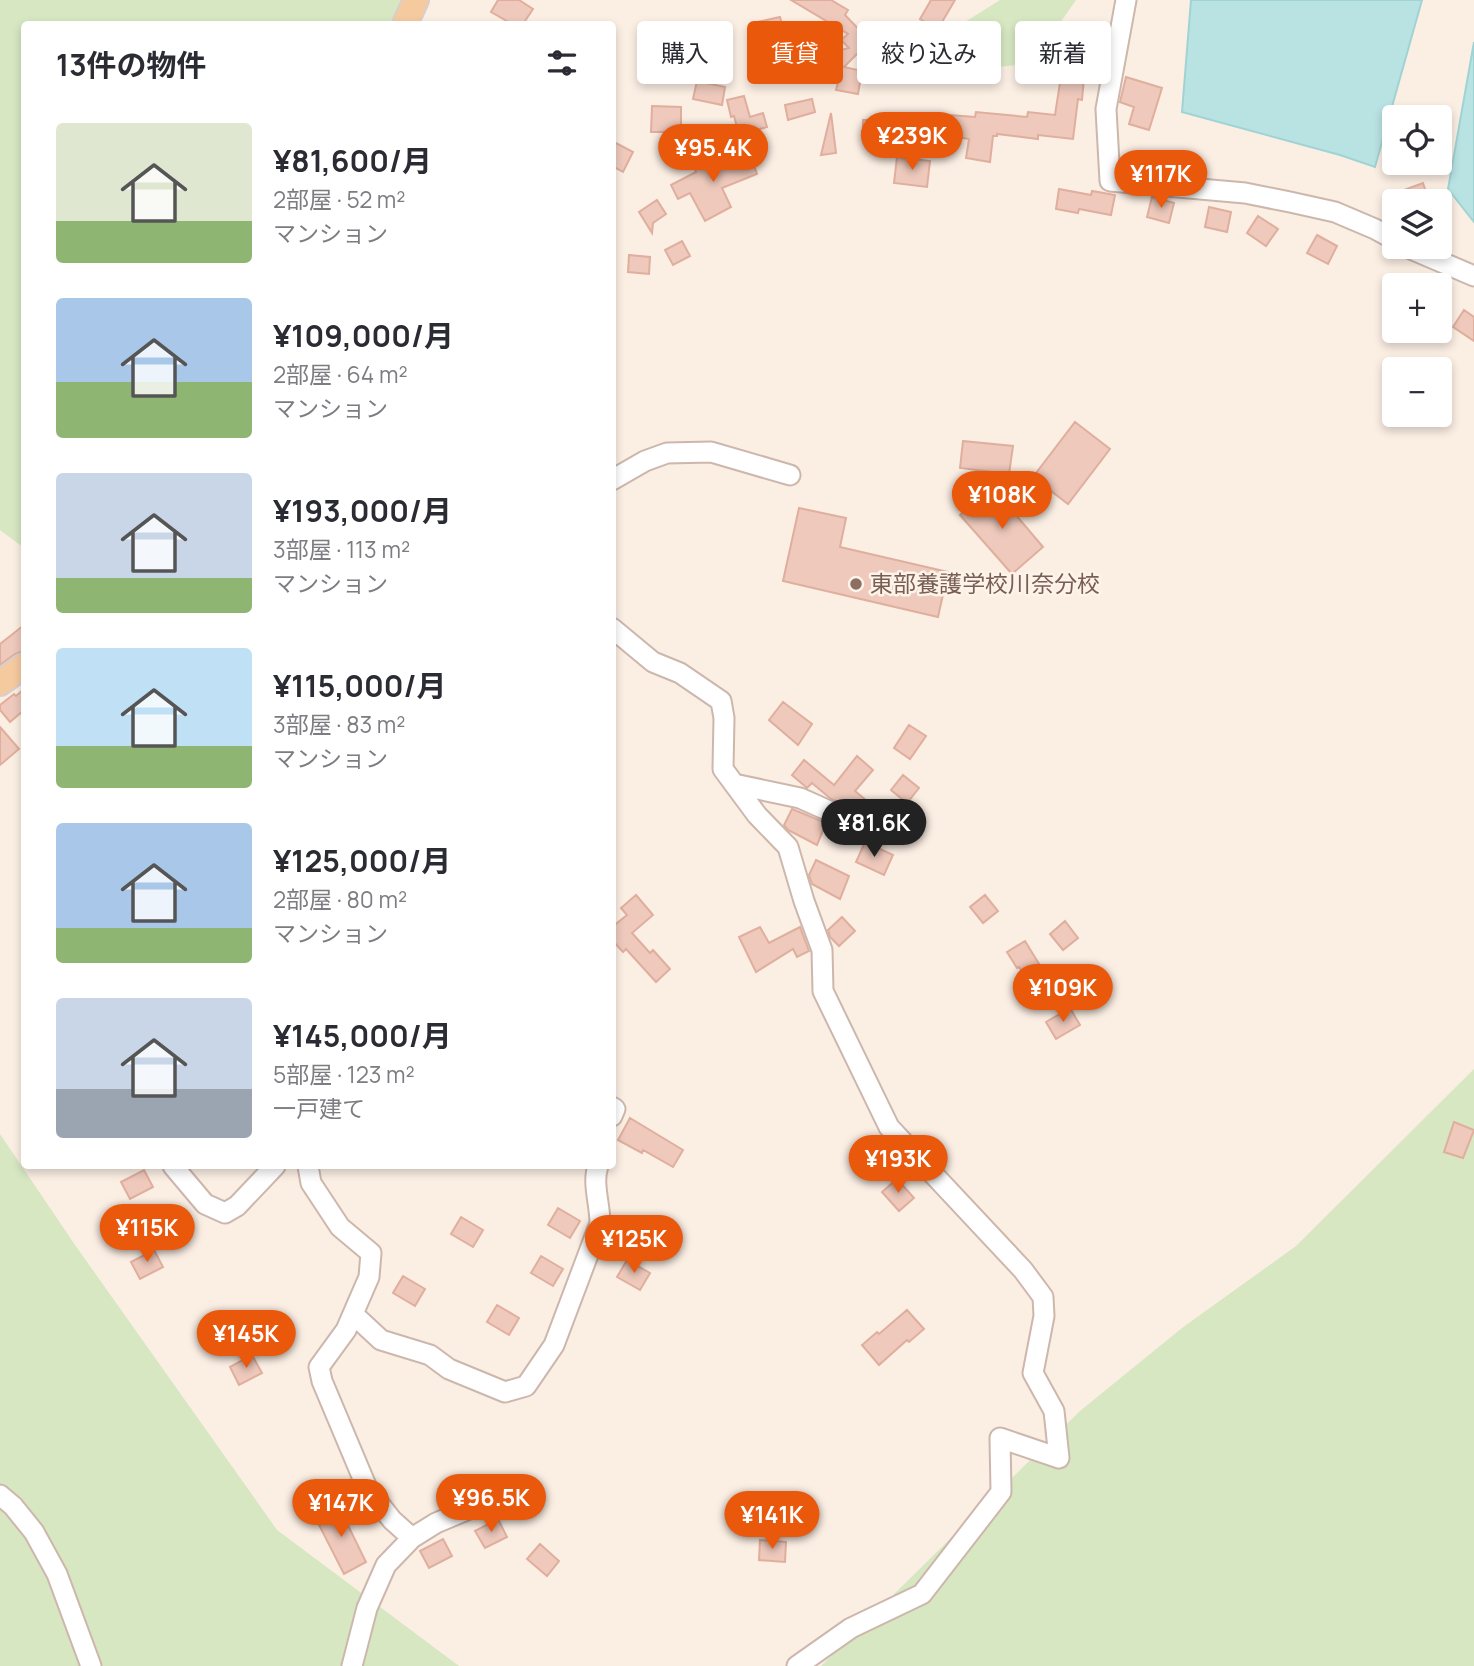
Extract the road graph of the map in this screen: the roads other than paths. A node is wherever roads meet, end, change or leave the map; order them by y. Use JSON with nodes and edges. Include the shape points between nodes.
{"nodes":[{"id":1,"x":416,"y":0,"type":"edge"},
{"id":2,"x":1126,"y":0,"type":"edge"},
{"id":3,"x":406,"y":21,"type":"edge"},
{"id":4,"x":1382,"y":233,"type":"edge"},
{"id":5,"x":1434,"y":259,"type":"edge"},
{"id":6,"x":1474,"y":276,"type":"edge"},
{"id":7,"x":790,"y":475,"type":"dead end"},
{"id":8,"x":616,"y":478,"type":"edge"},
{"id":9,"x":616,"y":631,"type":"edge"},
{"id":10,"x":21,"y":668,"type":"edge"},
{"id":11,"x":0,"y":682,"type":"edge"},
{"id":12,"x":734,"y":784,"type":"junction"},
{"id":13,"x":846,"y":819,"type":"dead end"},
{"id":14,"x":176,"y":1169,"type":"edge"},
{"id":15,"x":272,"y":1169,"type":"edge"},
{"id":16,"x":309,"y":1169,"type":"edge"},
{"id":17,"x":597,"y":1169,"type":"edge"},
{"id":18,"x":353,"y":1314,"type":"junction"},
{"id":19,"x":0,"y":1494,"type":"edge"},
{"id":20,"x":474,"y":1507,"type":"dead end"},
{"id":21,"x":412,"y":1538,"type":"junction"},
{"id":22,"x":91,"y":1666,"type":"edge"},
{"id":23,"x":352,"y":1666,"type":"edge"},
{"id":24,"x":797,"y":1666,"type":"edge"}],
"edges":[{"from":1,"to":3,"type":"main road"},
{"from":2,"to":4,"type":"street","via":[[1106,109],[1111,181],[1245,193],[1335,212]]},
{"from":5,"to":6,"type":"street"},
{"from":7,"to":8,"type":"street","via":[[711,452],[667,453]]},
{"from":9,"to":12,"type":"street","via":[[653,662],[680,673],[721,701],[723,769]]},
{"from":10,"to":11,"type":"main road"},
{"from":12,"to":13,"type":"street","via":[[800,798]]},
{"from":12,"to":24,"type":"street","via":[[788,847],[822,950],[822,991],[889,1127],[1043,1297],[1044,1316],[1032,1373],[1054,1411],[1059,1458],[1000,1438],[1001,1492],[922,1594],[851,1628]]},
{"from":14,"to":15,"type":"street","via":[[205,1204],[225,1213]]},
{"from":16,"to":18,"type":"street","via":[[311,1183],[340,1227],[370,1254],[369,1277]]},
{"from":17,"to":18,"type":"street","via":[[600,1223],[554,1345],[526,1386],[505,1392],[449,1369],[430,1356],[381,1340]]},
{"from":18,"to":21,"type":"street","via":[[319,1367],[322,1381],[367,1488]]},
{"from":19,"to":22,"type":"street","via":[[34,1532],[57,1574]]},
{"from":20,"to":21,"type":"street"},
{"from":21,"to":23,"type":"street","via":[[386,1565],[367,1608]]}]}
